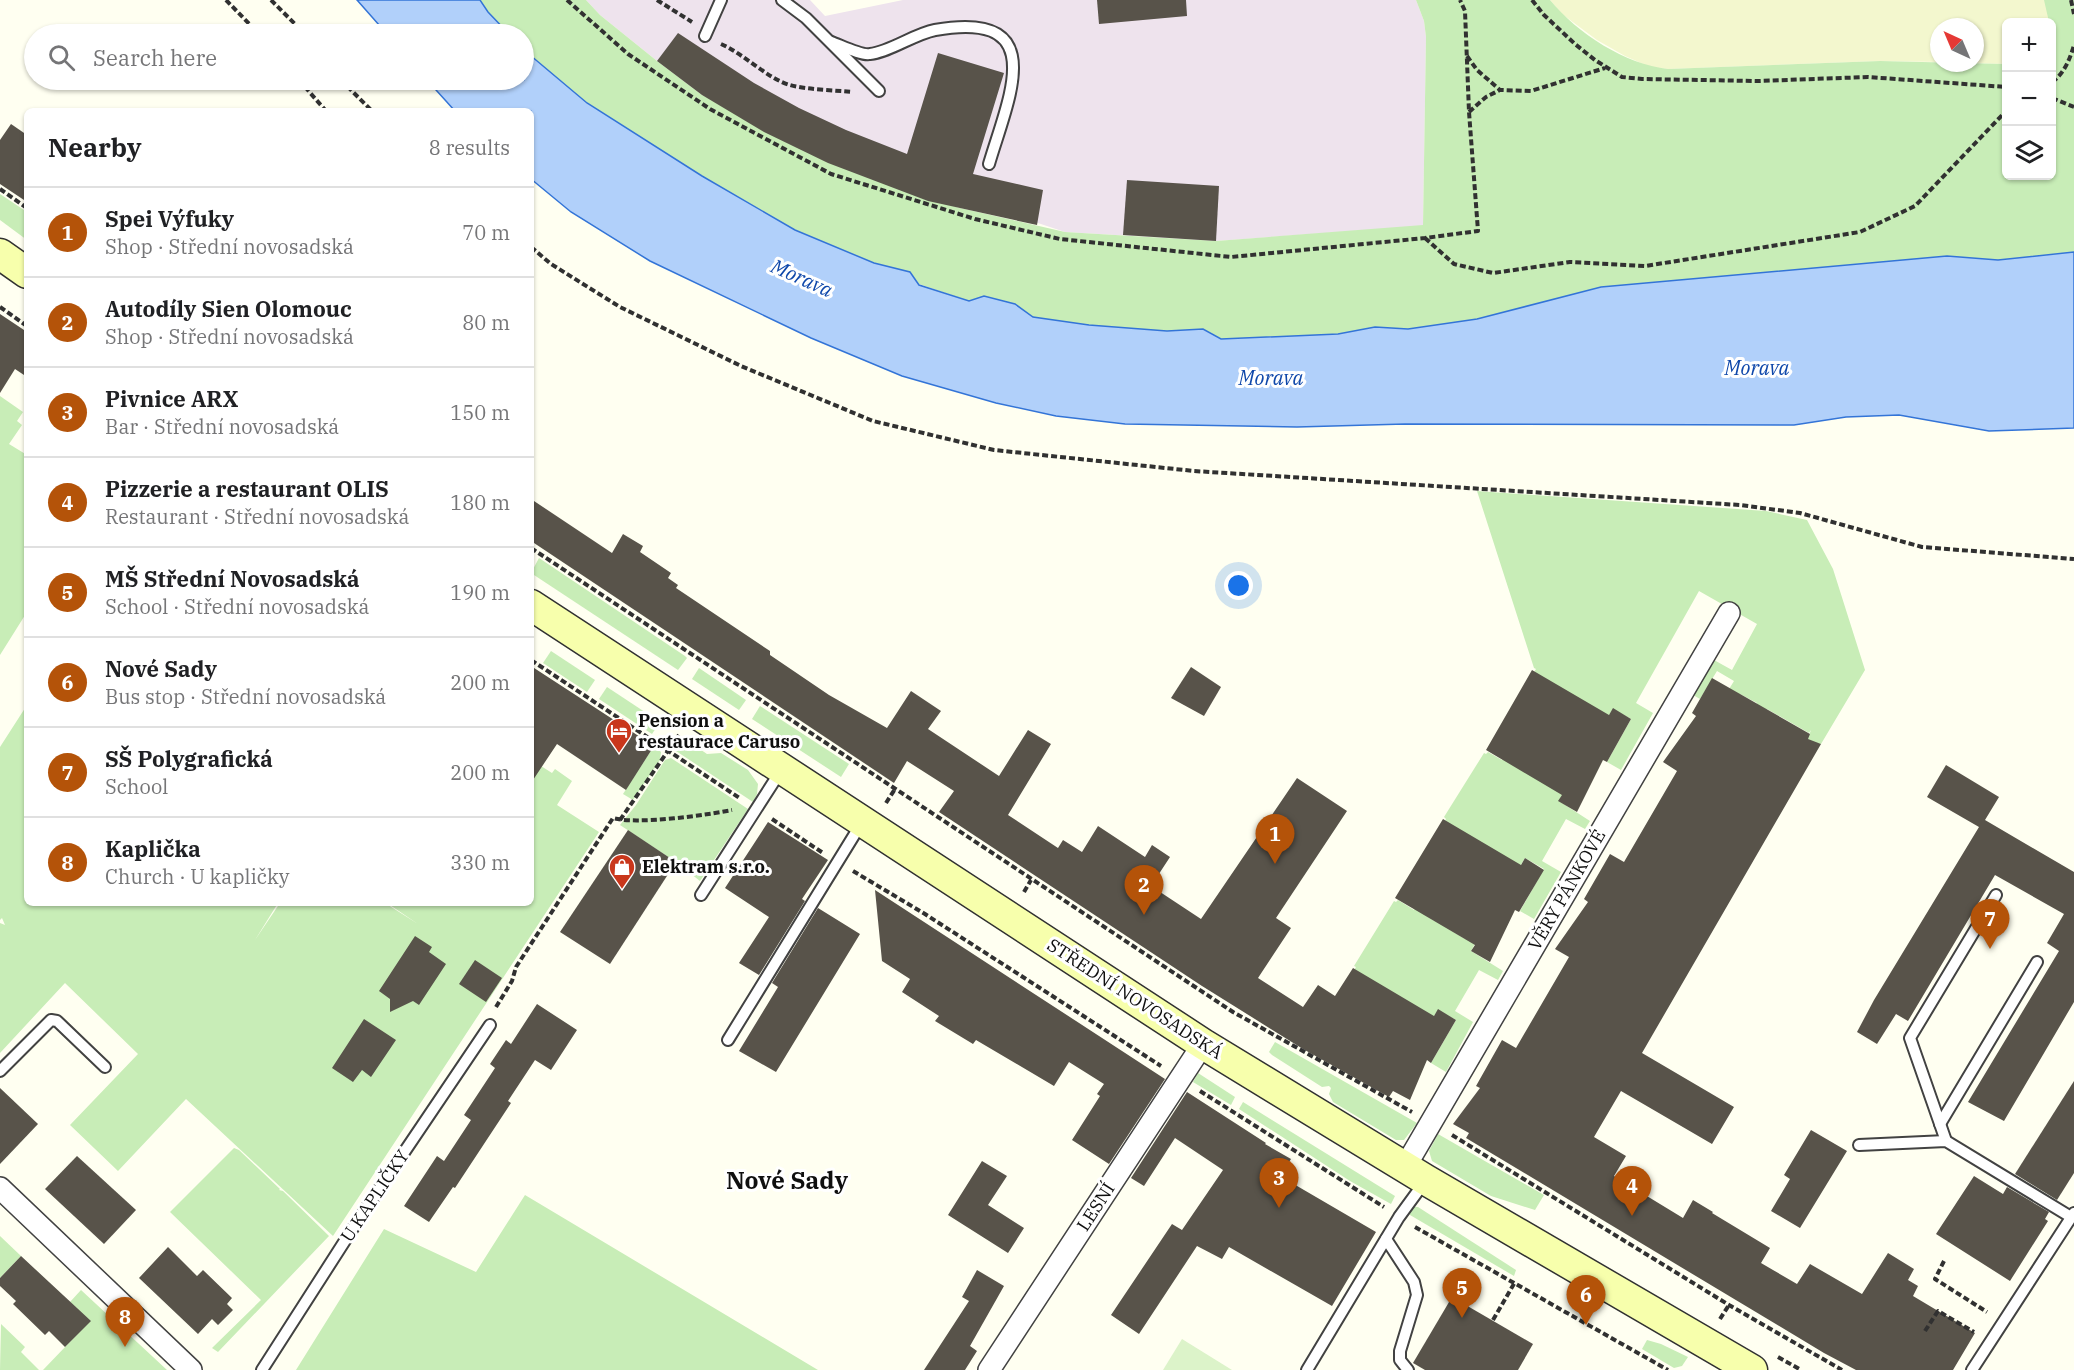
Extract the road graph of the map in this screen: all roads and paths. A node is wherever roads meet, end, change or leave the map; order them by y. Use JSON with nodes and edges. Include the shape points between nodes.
{"nodes":[{"id":1,"x":226,"y":0,"type":"edge"},
{"id":2,"x":271,"y":0,"type":"edge"},
{"id":3,"x":567,"y":0,"type":"edge"},
{"id":4,"x":657,"y":0,"type":"edge"},
{"id":5,"x":721,"y":0,"type":"edge"},
{"id":6,"x":782,"y":0,"type":"edge"},
{"id":7,"x":1461,"y":0,"type":"edge"},
{"id":8,"x":1532,"y":0,"type":"edge"},
{"id":9,"x":2071,"y":0,"type":"edge"},
{"id":10,"x":2074,"y":14,"type":"edge"},
{"id":11,"x":249,"y":24,"type":"edge"},
{"id":12,"x":295,"y":24,"type":"edge"},
{"id":13,"x":705,"y":36,"type":"junction"},
{"id":14,"x":831,"y":42,"type":"junction"},
{"id":15,"x":2074,"y":45,"type":"edge"},
{"id":16,"x":1467,"y":56,"type":"junction"},
{"id":17,"x":1606,"y":68,"type":"junction"},
{"id":18,"x":2056,"y":78,"type":"edge"},
{"id":19,"x":2002,"y":87,"type":"edge"},
{"id":20,"x":308,"y":90,"type":"edge"},
{"id":21,"x":351,"y":90,"type":"edge"},
{"id":22,"x":1500,"y":90,"type":"junction"},
{"id":23,"x":879,"y":92,"type":"joint"},
{"id":24,"x":2056,"y":100,"type":"edge"},
{"id":25,"x":2074,"y":107,"type":"edge"},
{"id":26,"x":323,"y":108,"type":"edge"},
{"id":27,"x":369,"y":108,"type":"edge"},
{"id":28,"x":1469,"y":112,"type":"junction"},
{"id":29,"x":2002,"y":116,"type":"edge"},
{"id":30,"x":989,"y":164,"type":"dead end"},
{"id":31,"x":0,"y":189,"type":"edge"},
{"id":32,"x":24,"y":206,"type":"edge"},
{"id":33,"x":1425,"y":238,"type":"junction"},
{"id":34,"x":534,"y":250,"type":"edge"},
{"id":35,"x":0,"y":254,"type":"edge"},
{"id":36,"x":24,"y":271,"type":"edge"},
{"id":37,"x":0,"y":308,"type":"edge"},
{"id":38,"x":24,"y":324,"type":"edge"},
{"id":39,"x":534,"y":550,"type":"edge"},
{"id":40,"x":2074,"y":559,"type":"edge"},
{"id":41,"x":534,"y":607,"type":"edge"},
{"id":42,"x":1729,"y":613,"type":"dead end"},
{"id":43,"x":534,"y":662,"type":"edge"},
{"id":44,"x":679,"y":735,"type":"dead end"},
{"id":45,"x":668,"y":751,"type":"junction"},
{"id":46,"x":782,"y":769,"type":"junction"},
{"id":47,"x":748,"y":804,"type":"dead end"},
{"id":48,"x":734,"y":809,"type":"dead end"},
{"id":49,"x":763,"y":813,"type":"dead end"},
{"id":50,"x":620,"y":820,"type":"junction"},
{"id":51,"x":863,"y":822,"type":"junction"},
{"id":52,"x":838,"y":863,"type":"junction"},
{"id":53,"x":701,"y":894,"type":"dead end"},
{"id":54,"x":1996,"y":895,"type":"dead end"},
{"id":55,"x":2037,"y":962,"type":"dead end"},
{"id":56,"x":490,"y":1025,"type":"joint"},
{"id":57,"x":728,"y":1040,"type":"dead end"},
{"id":58,"x":1203,"y":1044,"type":"junction"},
{"id":59,"x":105,"y":1067,"type":"dead end"},
{"id":60,"x":0,"y":1071,"type":"edge"},
{"id":61,"x":1180,"y":1079,"type":"junction"},
{"id":62,"x":1431,"y":1122,"type":"junction"},
{"id":63,"x":1940,"y":1124,"type":"junction"},
{"id":64,"x":1946,"y":1141,"type":"junction"},
{"id":65,"x":1859,"y":1145,"type":"dead end"},
{"id":66,"x":1415,"y":1174,"type":"junction"},
{"id":67,"x":0,"y":1188,"type":"edge"},
{"id":68,"x":2073,"y":1215,"type":"edge"},
{"id":69,"x":1399,"y":1217,"type":"junction"},
{"id":70,"x":1386,"y":1239,"type":"junction"},
{"id":71,"x":1944,"y":1261,"type":"dead end"},
{"id":72,"x":1515,"y":1282,"type":"junction"},
{"id":73,"x":1729,"y":1305,"type":"junction"},
{"id":74,"x":1720,"y":1319,"type":"dead end"},
{"id":75,"x":1493,"y":1320,"type":"dead end"},
{"id":76,"x":2003,"y":1323,"type":"junction"},
{"id":77,"x":1925,"y":1331,"type":"dead end"},
{"id":78,"x":1990,"y":1341,"type":"junction"},
{"id":79,"x":191,"y":1370,"type":"edge"},
{"id":80,"x":262,"y":1370,"type":"edge"},
{"id":81,"x":989,"y":1370,"type":"edge"},
{"id":82,"x":1307,"y":1370,"type":"edge"},
{"id":83,"x":1408,"y":1370,"type":"edge"},
{"id":84,"x":1668,"y":1370,"type":"edge"},
{"id":85,"x":1752,"y":1370,"type":"edge"},
{"id":86,"x":1842,"y":1370,"type":"edge"},
{"id":87,"x":1972,"y":1370,"type":"edge"}],
"edges":[{"from":1,"to":11,"type":"path"},
{"from":2,"to":12,"type":"path"},
{"from":3,"to":33,"type":"path","via":[[628,54],[710,109],[831,174],[975,219],[1060,239],[1231,257]]},
{"from":4,"to":13,"type":"path","via":[[697,25]]},
{"from":5,"to":13,"type":"lane"},
{"from":6,"to":14,"type":"lane"},
{"from":7,"to":16,"type":"path"},
{"from":8,"to":17,"type":"path","via":[[1575,44]]},
{"from":9,"to":10,"type":"path"},
{"from":13,"to":23,"type":"path","via":[[790,85]]},
{"from":14,"to":23,"type":"lane"},
{"from":14,"to":30,"type":"lane","via":[[869,55],[934,30],[975,27],[1007,41],[1014,60],[1013,82]]},
{"from":15,"to":18,"type":"path","via":[[2064,70]]},
{"from":16,"to":22,"type":"path"},
{"from":16,"to":28,"type":"path"},
{"from":17,"to":19,"type":"path","via":[[1622,77],[1642,80],[1868,77]]},
{"from":17,"to":22,"type":"path","via":[[1531,91]]},
{"from":20,"to":26,"type":"path"},
{"from":21,"to":27,"type":"path"},
{"from":22,"to":28,"type":"path"},
{"from":24,"to":25,"type":"path"},
{"from":28,"to":33,"type":"path","via":[[1478,231]]},
{"from":29,"to":33,"type":"path","via":[[1915,206],[1860,232],[1645,266],[1570,262],[1493,273],[1454,264]]},
{"from":31,"to":32,"type":"path"},
{"from":34,"to":40,"type":"path","via":[[620,307],[741,366],[873,421],[994,450],[1194,471],[1740,505],[1800,513],[1922,547]]},
{"from":35,"to":36,"type":"main road"},
{"from":37,"to":38,"type":"path"},
{"from":39,"to":62,"type":"path","via":[[1233,1012]]},
{"from":41,"to":46,"type":"main road","name":"STŘEDNÍ NOVOSADSKÁ"},
{"from":42,"to":62,"type":"street","name":"VĚRY PÁNKOVÉ"},
{"from":43,"to":45,"type":"path"},
{"from":44,"to":45,"type":"path"},
{"from":45,"to":47,"type":"path"},
{"from":45,"to":50,"type":"path"},
{"from":46,"to":51,"type":"main road","name":"STŘEDNÍ NOVOSADSKÁ"},
{"from":46,"to":53,"type":"lane"},
{"from":48,"to":50,"type":"path"},
{"from":49,"to":52,"type":"path"},
{"from":50,"to":56,"type":"path","via":[[613,818],[516,967]]},
{"from":51,"to":52,"type":"lane"},
{"from":51,"to":58,"type":"main road","name":"STŘEDNÍ NOVOSADSKÁ"},
{"from":52,"to":57,"type":"lane"},
{"from":52,"to":61,"type":"path","via":[[925,914]]},
{"from":54,"to":63,"type":"lane","via":[[1910,1038]]},
{"from":55,"to":63,"type":"lane"},
{"from":56,"to":80,"type":"lane","name":"U KAPLIČKY"},
{"from":58,"to":61,"type":"street","name":"LESNÍ"},
{"from":58,"to":66,"type":"main road","name":"STŘEDNÍ NOVOSADSKÁ"},
{"from":59,"to":60,"type":"lane","via":[[57,1021],[51,1020]]},
{"from":61,"to":69,"type":"path"},
{"from":61,"to":81,"type":"street","name":"LESNÍ"},
{"from":62,"to":66,"type":"street","name":"VĚRY PÁNKOVÉ"},
{"from":62,"to":73,"type":"path"},
{"from":63,"to":64,"type":"lane"},
{"from":64,"to":65,"type":"lane"},
{"from":64,"to":68,"type":"lane"},
{"from":66,"to":69,"type":"lane"},
{"from":66,"to":85,"type":"main road","name":"STŘEDNÍ NOVOSADSKÁ"},
{"from":67,"to":79,"type":"street"},
{"from":68,"to":76,"type":"lane"},
{"from":69,"to":70,"type":"lane"},
{"from":69,"to":72,"type":"path"},
{"from":70,"to":82,"type":"lane"},
{"from":70,"to":83,"type":"lane","via":[[1414,1282],[1417,1295],[1400,1351],[1400,1360]]},
{"from":71,"to":76,"type":"path","via":[[1935,1279]]},
{"from":72,"to":75,"type":"path"},
{"from":72,"to":84,"type":"path"},
{"from":73,"to":74,"type":"path"},
{"from":73,"to":86,"type":"path"},
{"from":76,"to":78,"type":"lane"},
{"from":77,"to":78,"type":"path","via":[[1938,1311]]},
{"from":78,"to":87,"type":"lane"}]}
